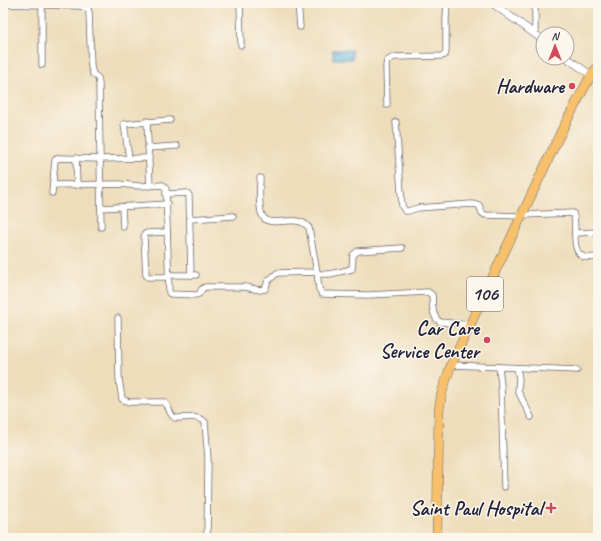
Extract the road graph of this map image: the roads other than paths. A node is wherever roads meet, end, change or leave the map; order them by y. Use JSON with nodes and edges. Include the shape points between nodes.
{"nodes":[{"id":1,"x":240,"y":3,"type":"edge"},
{"id":2,"x":298,"y":3,"type":"edge"},
{"id":3,"x":447,"y":3,"type":"edge"},
{"id":4,"x":492,"y":3,"type":"edge"},
{"id":5,"x":535,"y":3,"type":"edge"},
{"id":6,"x":3,"y":4,"type":"edge"},
{"id":7,"x":42,"y":5,"type":"junction"},
{"id":8,"x":535,"y":26,"type":"edge"},
{"id":9,"x":300,"y":28,"type":"dead end"},
{"id":10,"x":535,"y":34,"type":"edge"},
{"id":11,"x":241,"y":45,"type":"dead end"},
{"id":12,"x":575,"y":63,"type":"edge"},
{"id":13,"x":42,"y":65,"type":"dead end"},
{"id":14,"x":598,"y":67,"type":"edge"},
{"id":15,"x":595,"y":77,"type":"edge"},
{"id":16,"x":387,"y":105,"type":"dead end"},
{"id":17,"x":170,"y":120,"type":"dead end"},
{"id":18,"x":147,"y":121,"type":"junction"},
{"id":19,"x":396,"y":122,"type":"dead end"},
{"id":20,"x":177,"y":146,"type":"dead end"},
{"id":21,"x":148,"y":148,"type":"junction"},
{"id":22,"x":76,"y":158,"type":"junction"},
{"id":23,"x":129,"y":158,"type":"junction"},
{"id":24,"x":149,"y":158,"type":"junction"},
{"id":25,"x":99,"y":159,"type":"junction"},
{"id":26,"x":260,"y":178,"type":"dead end"},
{"id":27,"x":100,"y":184,"type":"junction"},
{"id":28,"x":53,"y":185,"type":"junction"},
{"id":29,"x":76,"y":185,"type":"junction"},
{"id":30,"x":150,"y":186,"type":"junction"},
{"id":31,"x":52,"y":193,"type":"dead end"},
{"id":32,"x":166,"y":194,"type":"junction"},
{"id":33,"x":167,"y":204,"type":"junction"},
{"id":34,"x":122,"y":207,"type":"junction"},
{"id":35,"x":101,"y":208,"type":"junction"},
{"id":36,"x":234,"y":216,"type":"dead end"},
{"id":37,"x":522,"y":216,"type":"junction"},
{"id":38,"x":190,"y":219,"type":"junction"},
{"id":39,"x":101,"y":227,"type":"dead end"},
{"id":40,"x":123,"y":227,"type":"dead end"},
{"id":41,"x":168,"y":232,"type":"junction"},
{"id":42,"x":598,"y":232,"type":"edge"},
{"id":43,"x":575,"y":233,"type":"junction"},
{"id":44,"x":402,"y":248,"type":"dead end"},
{"id":45,"x":598,"y":257,"type":"edge"},
{"id":46,"x":318,"y":273,"type":"junction"},
{"id":47,"x":169,"y":276,"type":"junction"},
{"id":48,"x":118,"y":318,"type":"dead end"},
{"id":49,"x":470,"y":325,"type":"junction"},
{"id":50,"x":451,"y":365,"type":"junction"},
{"id":51,"x":499,"y":367,"type":"junction"},
{"id":52,"x":517,"y":368,"type":"junction"},
{"id":53,"x":578,"y":370,"type":"dead end"},
{"id":54,"x":531,"y":417,"type":"dead end"},
{"id":55,"x":504,"y":487,"type":"dead end"},
{"id":56,"x":207,"y":538,"type":"edge"},
{"id":57,"x":437,"y":538,"type":"edge"}],
"edges":[{"from":1,"to":11,"type":"street"},
{"from":2,"to":9,"type":"street"},
{"from":3,"to":16,"type":"street","via":[[445,55],[394,57],[387,61]]},
{"from":4,"to":10,"type":"street"},
{"from":5,"to":8,"type":"street"},
{"from":6,"to":7,"type":"street"},
{"from":7,"to":13,"type":"street"},
{"from":7,"to":25,"type":"street","via":[[88,8],[91,67],[99,84]]},
{"from":12,"to":15,"type":"street"},
{"from":14,"to":15,"type":"highway","number":"106"},
{"from":15,"to":37,"type":"highway","number":"106","via":[[563,128]]},
{"from":17,"to":18,"type":"street"},
{"from":18,"to":21,"type":"street"},
{"from":18,"to":23,"type":"street","via":[[124,124]]},
{"from":19,"to":37,"type":"street","via":[[402,206],[405,211],[471,204],[480,205],[482,213],[485,214]]},
{"from":20,"to":21,"type":"street"},
{"from":21,"to":24,"type":"street"},
{"from":22,"to":25,"type":"street"},
{"from":22,"to":28,"type":"street","via":[[56,160]]},
{"from":22,"to":29,"type":"street"},
{"from":23,"to":24,"type":"street"},
{"from":23,"to":25,"type":"street"},
{"from":24,"to":30,"type":"street"},
{"from":25,"to":27,"type":"street"},
{"from":26,"to":46,"type":"street","via":[[262,216],[268,222],[301,221],[306,224]]},
{"from":27,"to":29,"type":"street"},
{"from":27,"to":30,"type":"street"},
{"from":27,"to":35,"type":"street"},
{"from":28,"to":29,"type":"street"},
{"from":28,"to":31,"type":"street"},
{"from":30,"to":32,"type":"street","via":[[163,185]]},
{"from":32,"to":33,"type":"street"},
{"from":32,"to":38,"type":"street","via":[[189,195]]},
{"from":33,"to":34,"type":"street"},
{"from":33,"to":41,"type":"street"},
{"from":34,"to":35,"type":"street"},
{"from":34,"to":40,"type":"street"},
{"from":35,"to":39,"type":"street"},
{"from":36,"to":38,"type":"street"},
{"from":37,"to":43,"type":"street","via":[[571,212],[574,216]]},
{"from":37,"to":49,"type":"highway","number":"106"},
{"from":38,"to":47,"type":"street","via":[[194,275]]},
{"from":41,"to":47,"type":"street"},
{"from":41,"to":47,"type":"street","via":[[147,233],[144,237],[146,275]]},
{"from":42,"to":43,"type":"street"},
{"from":43,"to":45,"type":"street","via":[[577,250],[581,256]]},
{"from":44,"to":46,"type":"street","via":[[358,251],[353,254],[352,269],[330,274]]},
{"from":46,"to":47,"type":"street","via":[[277,273],[260,290],[245,287],[205,287],[196,295],[169,293]]},
{"from":46,"to":49,"type":"street","via":[[320,292],[324,294],[428,292],[432,295],[437,320]]},
{"from":48,"to":56,"type":"street","via":[[119,379],[122,399],[129,402],[164,402],[175,418],[198,418],[205,422],[208,459]]},
{"from":49,"to":50,"type":"highway","number":"106"},
{"from":50,"to":51,"type":"street"},
{"from":50,"to":57,"type":"highway","number":"106","via":[[439,410]]},
{"from":51,"to":52,"type":"street"},
{"from":51,"to":55,"type":"street"},
{"from":52,"to":53,"type":"street"},
{"from":52,"to":54,"type":"street","via":[[518,392]]}]}
